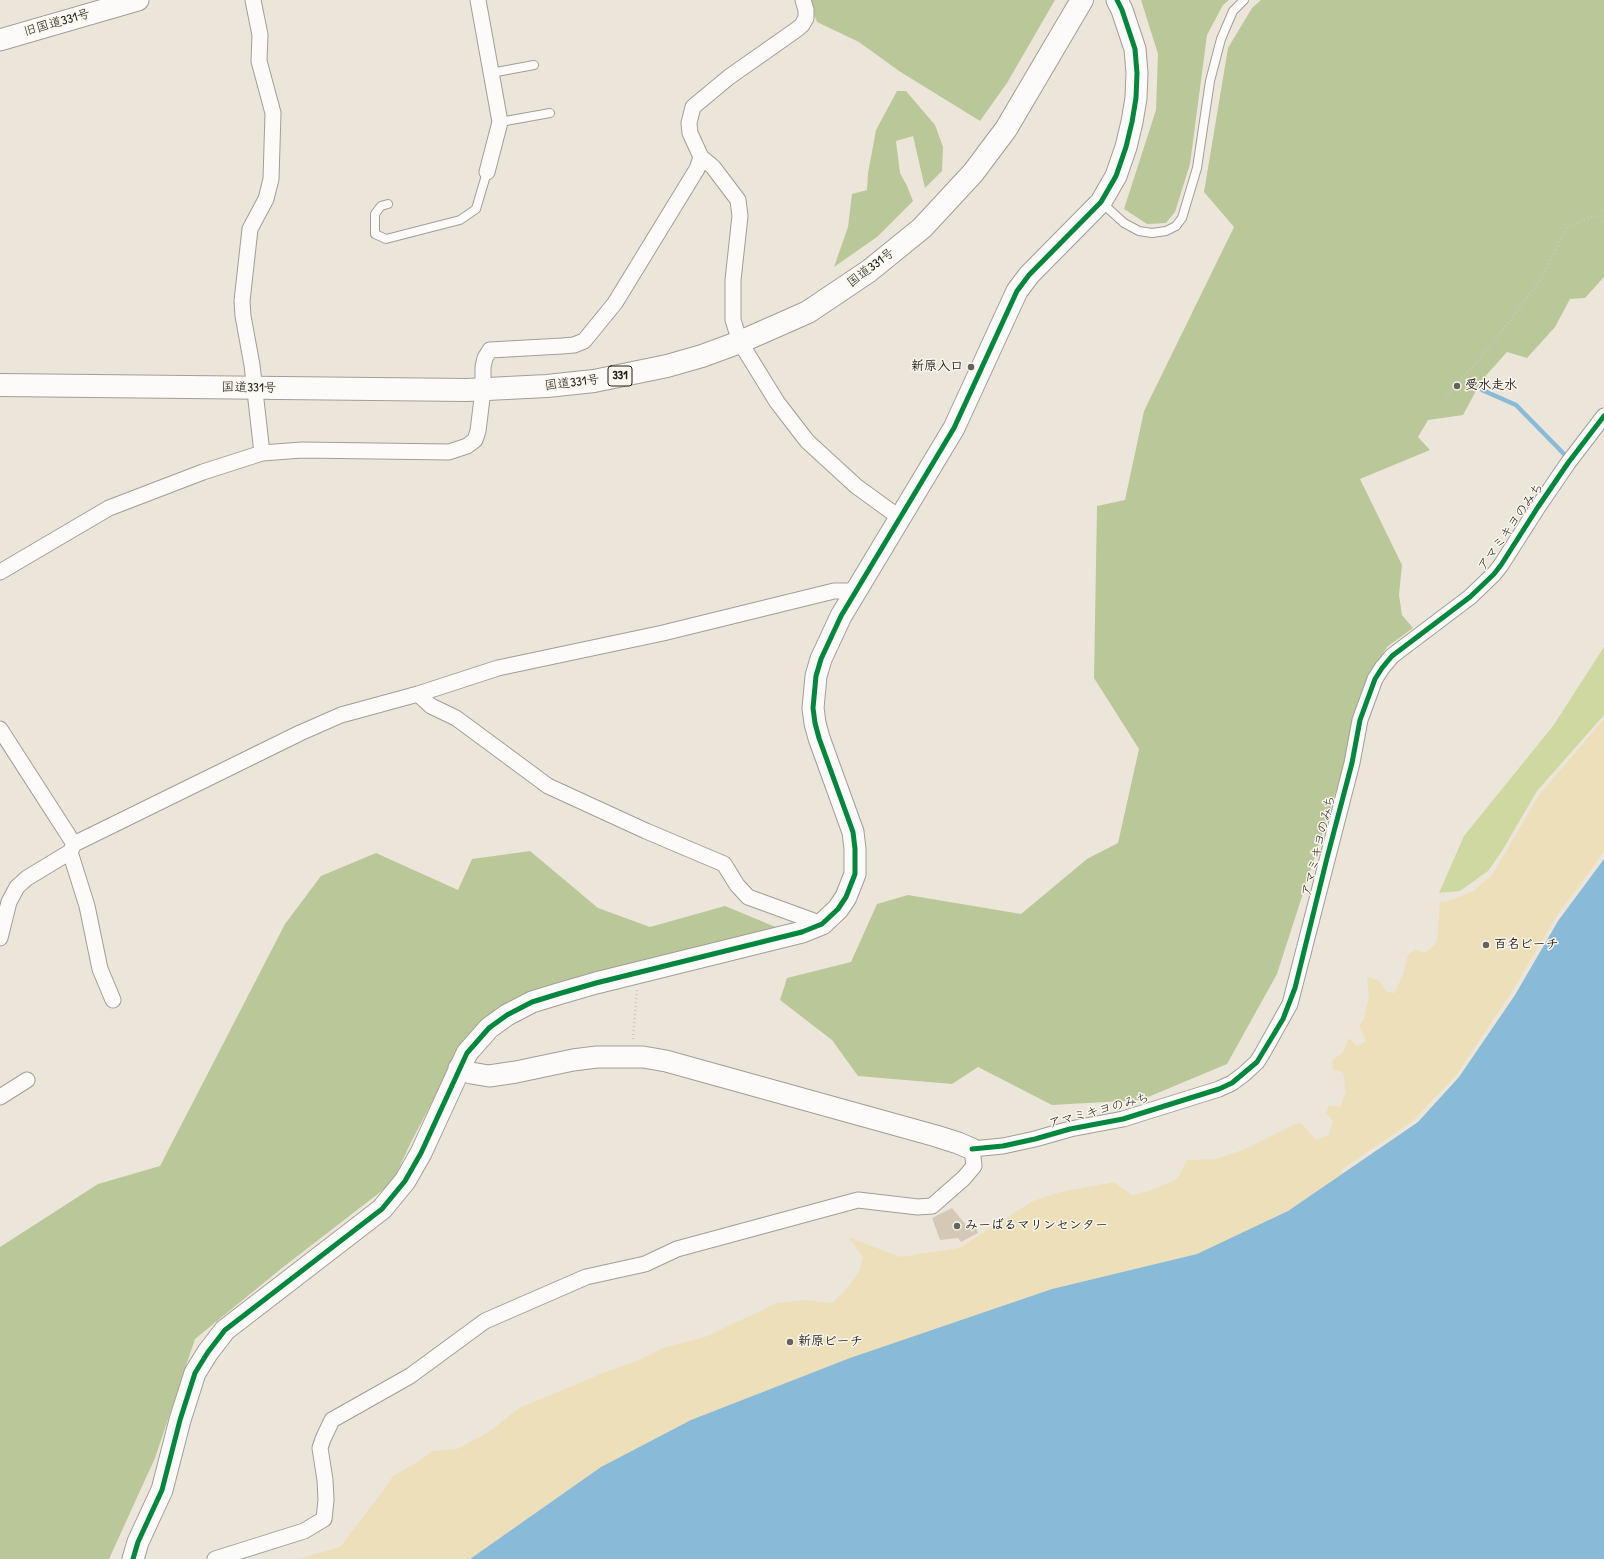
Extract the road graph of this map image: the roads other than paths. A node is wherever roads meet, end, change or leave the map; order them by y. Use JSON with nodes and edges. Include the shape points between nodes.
{"nodes":[{"id":1,"x":138,"y":0,"type":"edge"},
{"id":2,"x":253,"y":0,"type":"edge"},
{"id":3,"x":478,"y":0,"type":"edge"},
{"id":4,"x":803,"y":0,"type":"edge"},
{"id":5,"x":1082,"y":0,"type":"edge"},
{"id":6,"x":1117,"y":0,"type":"edge"},
{"id":7,"x":1244,"y":0,"type":"edge"},
{"id":8,"x":89,"y":7,"type":"edge"},
{"id":9,"x":0,"y":40,"type":"edge"},
{"id":10,"x":534,"y":65,"type":"dead end"},
{"id":11,"x":491,"y":73,"type":"junction"},
{"id":12,"x":550,"y":113,"type":"dead end"},
{"id":13,"x":500,"y":122,"type":"junction"},
{"id":14,"x":701,"y":157,"type":"junction"},
{"id":15,"x":487,"y":172,"type":"joint"},
{"id":16,"x":1101,"y":202,"type":"junction"},
{"id":17,"x":388,"y":204,"type":"dead end"},
{"id":18,"x":740,"y":342,"type":"junction"},
{"id":19,"x":0,"y":385,"type":"edge"},
{"id":20,"x":254,"y":388,"type":"junction"},
{"id":21,"x":483,"y":390,"type":"junction"},
{"id":22,"x":1604,"y":416,"type":"edge"},
{"id":23,"x":262,"y":453,"type":"junction"},
{"id":24,"x":900,"y":518,"type":"junction"},
{"id":25,"x":0,"y":572,"type":"edge"},
{"id":26,"x":856,"y":591,"type":"junction"},
{"id":27,"x":418,"y":694,"type":"junction"},
{"id":28,"x":0,"y":728,"type":"edge"},
{"id":29,"x":72,"y":848,"type":"junction"},
{"id":30,"x":822,"y":924,"type":"junction"},
{"id":31,"x":0,"y":938,"type":"edge"},
{"id":32,"x":113,"y":1000,"type":"dead end"},
{"id":33,"x":459,"y":1068,"type":"junction"},
{"id":34,"x":27,"y":1080,"type":"dead end"},
{"id":35,"x":0,"y":1098,"type":"edge"},
{"id":36,"x":972,"y":1149,"type":"junction"},
{"id":37,"x":133,"y":1559,"type":"edge"},
{"id":38,"x":215,"y":1559,"type":"edge"}],
"edges":[{"from":1,"to":8,"type":"street","name":"旧国道331号"},
{"from":2,"to":20,"type":"street","via":[[260,36],[259,61],[274,113],[270,179],[266,199],[250,229],[243,284],[243,316]]},
{"from":3,"to":11,"type":"street"},
{"from":4,"to":14,"type":"street","via":[[806,18],[802,25],[729,77],[694,107],[689,123],[690,133]]},
{"from":5,"to":18,"type":"highway","name":"国道331号","number":"331","via":[[1002,135],[973,172],[922,228],[869,271],[808,312]]},
{"from":6,"to":16,"type":"street","via":[[1135,49],[1136,98],[1126,147],[1116,176]]},
{"from":7,"to":16,"type":"lane","via":[[1233,11],[1221,39],[1210,82],[1197,168],[1182,218],[1176,226],[1152,234],[1124,223]]},
{"from":8,"to":9,"type":"street","name":"旧国道331号"},
{"from":10,"to":11,"type":"lane"},
{"from":11,"to":13,"type":"street"},
{"from":12,"to":13,"type":"lane"},
{"from":13,"to":15,"type":"street"},
{"from":14,"to":18,"type":"street","via":[[713,167],[738,200],[740,216],[733,280],[733,320]]},
{"from":14,"to":21,"type":"street","via":[[697,169],[615,303],[584,341],[574,345],[490,350],[483,367]]},
{"from":15,"to":17,"type":"lane","via":[[476,209],[460,220],[386,239],[375,234],[375,214],[381,206]]},
{"from":16,"to":24,"type":"street","via":[[1029,275],[1017,291],[954,428]]},
{"from":18,"to":21,"type":"highway","name":"国道331号","number":"331","via":[[702,356],[630,374],[547,386]]},
{"from":18,"to":24,"type":"street","via":[[778,402],[807,441],[856,486]]},
{"from":19,"to":20,"type":"highway","name":"国道331号","number":"331"},
{"from":20,"to":21,"type":"highway","name":"国道331号","number":"331"},
{"from":20,"to":23,"type":"street"},
{"from":21,"to":23,"type":"street","via":[[475,440],[459,450],[302,450]]},
{"from":22,"to":36,"type":"street","name":"アマミキヨのみち","via":[[1568,463],[1502,565],[1470,597],[1392,656],[1376,679],[1360,720],[1352,764],[1295,988],[1283,1019],[1257,1062],[1232,1083],[1219,1089],[1123,1119],[1070,1129],[1022,1142]]},
{"from":23,"to":25,"type":"street","via":[[203,472],[109,508]]},
{"from":24,"to":26,"type":"street"},
{"from":26,"to":27,"type":"street","via":[[834,591],[663,633],[498,668]]},
{"from":26,"to":30,"type":"street","via":[[821,659],[814,694],[813,708],[819,738],[853,832],[855,849],[855,874],[851,887],[838,909]]},
{"from":27,"to":29,"type":"street","via":[[341,715],[300,733]]},
{"from":27,"to":30,"type":"street","via":[[431,706],[456,718],[548,786],[724,864],[748,897]]},
{"from":28,"to":29,"type":"street"},
{"from":29,"to":31,"type":"street","via":[[17,887],[9,902]]},
{"from":29,"to":32,"type":"street","via":[[100,969]]},
{"from":30,"to":33,"type":"street","via":[[776,940],[596,983],[532,1002],[506,1015],[489,1028],[467,1053]]},
{"from":33,"to":36,"type":"street","via":[[489,1076],[597,1057],[644,1057],[666,1061]]},
{"from":33,"to":37,"type":"street","via":[[413,1167],[382,1209],[225,1330],[208,1352],[195,1373],[162,1490]]},
{"from":34,"to":35,"type":"street"},
{"from":36,"to":38,"type":"street","via":[[974,1166],[932,1206],[858,1200],[677,1249],[645,1264],[586,1277],[485,1321],[410,1376],[332,1420],[320,1448],[325,1480],[324,1519],[304,1532]]}]}
